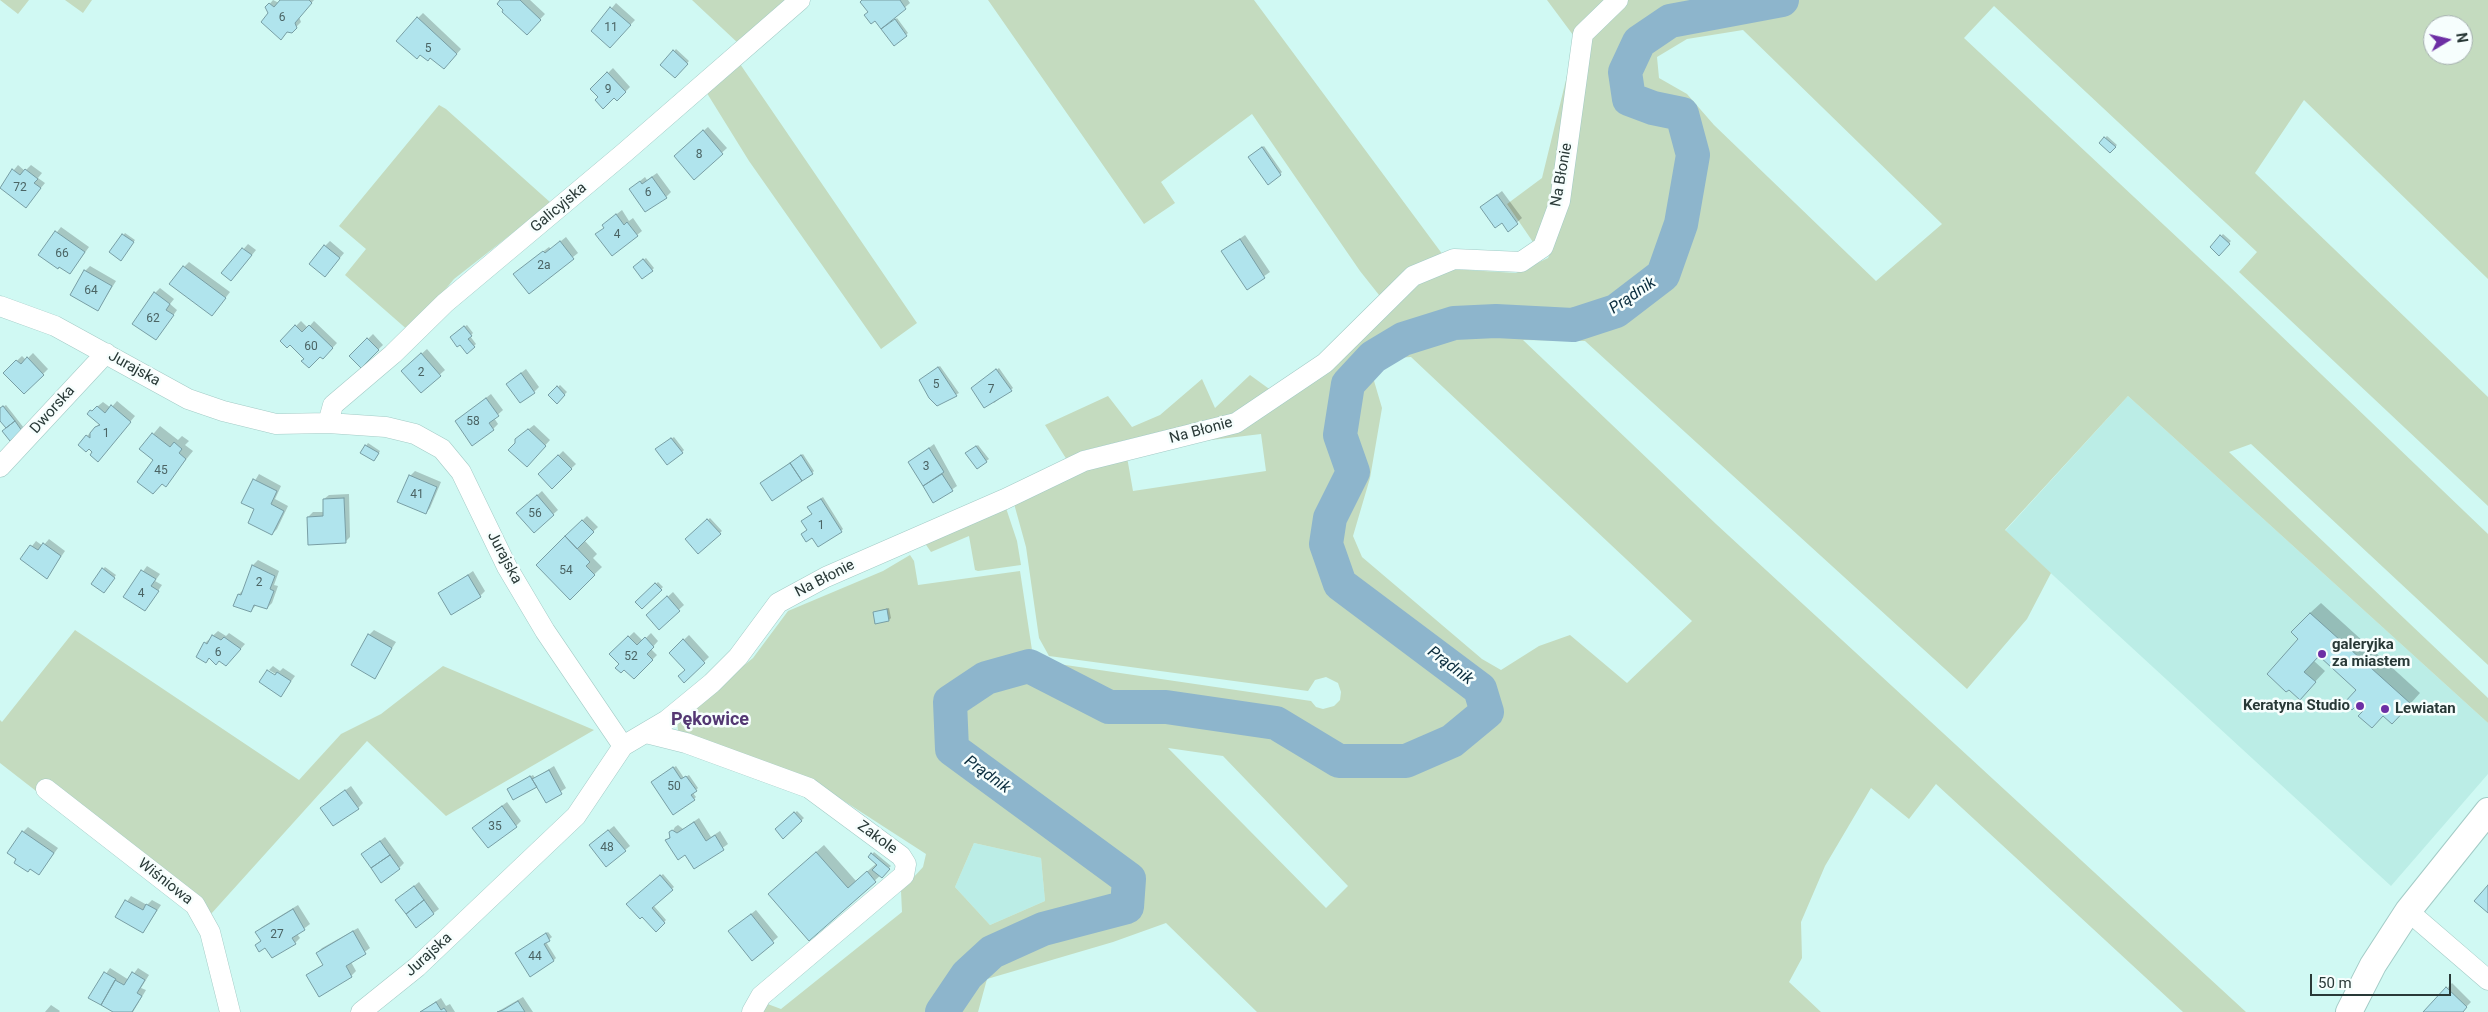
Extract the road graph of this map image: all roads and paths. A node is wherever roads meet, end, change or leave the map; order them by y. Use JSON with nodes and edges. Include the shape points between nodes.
{"nodes":[{"id":1,"x":800,"y":0,"type":"edge"},
{"id":2,"x":1618,"y":0,"type":"edge"},
{"id":3,"x":0,"y":306,"type":"edge"},
{"id":4,"x":106,"y":354,"type":"junction"},
{"id":5,"x":328,"y":423,"type":"junction"},
{"id":6,"x":0,"y":467,"type":"edge"},
{"id":7,"x":646,"y":733,"type":"junction"},
{"id":8,"x":623,"y":746,"type":"junction"},
{"id":9,"x":46,"y":789,"type":"dead end"},
{"id":10,"x":2488,"y":811,"type":"edge"},
{"id":11,"x":2408,"y":911,"type":"junction"},
{"id":12,"x":2488,"y":980,"type":"edge"},
{"id":13,"x":230,"y":1012,"type":"edge"},
{"id":14,"x":361,"y":1012,"type":"edge"},
{"id":15,"x":752,"y":1012,"type":"edge"},
{"id":16,"x":2349,"y":1012,"type":"edge"}],
"edges":[{"from":1,"to":5,"type":"street","name":"Galicyjska","via":[[445,303],[393,354],[333,405]]},
{"from":2,"to":7,"type":"street","name":"Na Błonie","via":[[1583,34],[1560,201],[1544,247],[1520,262],[1454,259],[1413,276],[1325,363],[1236,423],[1084,461],[1006,499],[826,576],[778,603],[738,658],[667,720]]},
{"from":3,"to":4,"type":"street","name":"Jurajska","via":[[55,326]]},
{"from":4,"to":5,"type":"street","name":"Jurajska","via":[[188,399],[223,411],[276,424]]},
{"from":4,"to":6,"type":"street","name":"Dworska"},
{"from":5,"to":8,"type":"street","name":"Jurajska","via":[[386,427],[415,434],[442,450],[461,472],[507,567],[545,631]]},
{"from":7,"to":8,"type":"street","name":"Na Błonie"},
{"from":7,"to":15,"type":"street","name":"Zakole","via":[[686,743],[809,788],[901,856],[906,864],[904,875],[761,996]]},
{"from":8,"to":14,"type":"street","name":"Jurajska","via":[[576,816],[417,967]]},
{"from":9,"to":13,"type":"street","name":"Wiśniowa","via":[[195,905],[210,932]]},
{"from":10,"to":11,"type":"main road"},
{"from":11,"to":12,"type":"street"},
{"from":11,"to":16,"type":"main road"}]}
